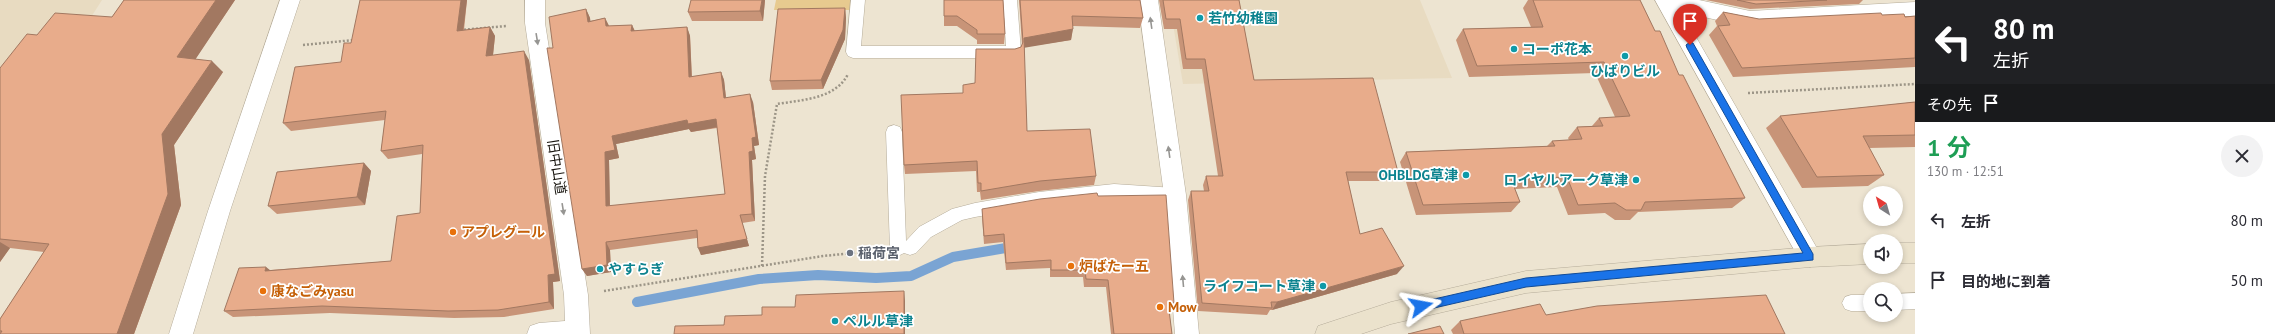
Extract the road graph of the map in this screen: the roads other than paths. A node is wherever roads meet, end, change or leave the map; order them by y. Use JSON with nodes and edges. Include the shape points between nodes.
{"nodes":[{"id":1,"x":290,"y":0,"type":"edge"},
{"id":2,"x":536,"y":0,"type":"edge"},
{"id":3,"x":858,"y":0,"type":"edge"},
{"id":4,"x":1010,"y":0,"type":"edge"},
{"id":5,"x":1148,"y":0,"type":"edge"},
{"id":6,"x":1667,"y":4,"type":"edge"},
{"id":7,"x":1915,"y":10,"type":"edge"},
{"id":8,"x":894,"y":132,"type":"dead end"},
{"id":9,"x":1175,"y":195,"type":"junction"},
{"id":10,"x":1915,"y":252,"type":"edge"},
{"id":11,"x":1903,"y":253,"type":"edge"},
{"id":12,"x":1863,"y":254,"type":"edge"},
{"id":13,"x":1810,"y":257,"type":"junction"},
{"id":14,"x":1915,"y":300,"type":"edge"},
{"id":15,"x":1903,"y":301,"type":"edge"},
{"id":16,"x":1850,"y":303,"type":"dead end"},
{"id":17,"x":1863,"y":303,"type":"edge"},
{"id":18,"x":578,"y":332,"type":"edge"},
{"id":19,"x":181,"y":334,"type":"edge"},
{"id":20,"x":539,"y":334,"type":"edge"},
{"id":21,"x":1187,"y":334,"type":"edge"},
{"id":22,"x":1327,"y":334,"type":"edge"}],
"edges":[{"from":1,"to":19,"type":"street","via":[[219,211]]},
{"from":2,"to":18,"type":"street","name":"旧中山道","one_way":true,"via":[[535,23],[576,295]]},
{"from":3,"to":4,"type":"lane","via":[[853,52],[1014,52]]},
{"from":9,"to":5,"type":"street","one_way":true},
{"from":6,"to":7,"type":"street","via":[[1750,19]]},
{"from":6,"to":13,"type":"street"},
{"from":8,"to":9,"type":"lane","via":[[904,249],[925,232],[958,214],[975,210],[1039,199],[1114,191]]},
{"from":21,"to":9,"type":"street","one_way":true},
{"from":10,"to":11,"type":"main road"},
{"from":12,"to":13,"type":"main road"},
{"from":13,"to":22,"type":"main road","via":[[1526,282],[1391,313]]},
{"from":14,"to":15,"type":"lane"},
{"from":16,"to":17,"type":"lane"},
{"from":18,"to":20,"type":"street"}]}
